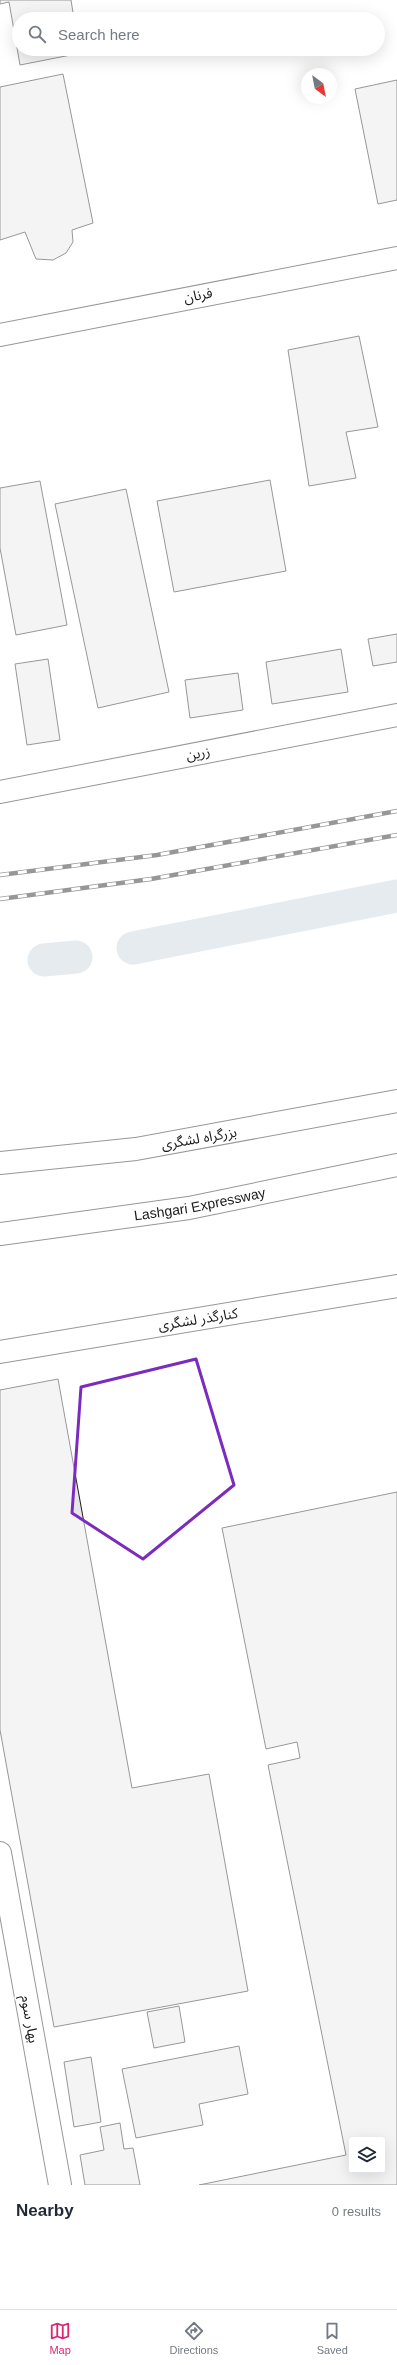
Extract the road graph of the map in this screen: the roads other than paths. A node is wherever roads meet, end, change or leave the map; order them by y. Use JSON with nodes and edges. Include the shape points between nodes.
{"nodes":[{"id":1,"x":397,"y":258,"type":"edge"},
{"id":2,"x":0,"y":335,"type":"edge"},
{"id":3,"x":397,"y":715,"type":"edge"},
{"id":4,"x":0,"y":792,"type":"edge"},
{"id":5,"x":397,"y":1101,"type":"edge"},
{"id":6,"x":0,"y":1163,"type":"edge"},
{"id":7,"x":397,"y":1165,"type":"edge"},
{"id":8,"x":0,"y":1234,"type":"edge"},
{"id":9,"x":397,"y":1286,"type":"edge"},
{"id":10,"x":0,"y":1352,"type":"edge"},
{"id":11,"x":0,"y":1853,"type":"edge"},
{"id":12,"x":60,"y":2185,"type":"edge"}],
"edges":[{"from":1,"to":2,"type":"main road","name":"فرنان"},
{"from":3,"to":4,"type":"main road","name":"زرین"},
{"from":5,"to":6,"type":"main road","name":"بزرگراه لشگری","via":[[136,1149]]},
{"from":7,"to":8,"type":"main road","name":"Lashgari Expressway","via":[[189,1208]]},
{"from":9,"to":10,"type":"main road","name":"کنارگذر لشگری"},
{"from":11,"to":12,"type":"main road","name":"بهار سوم"}]}
